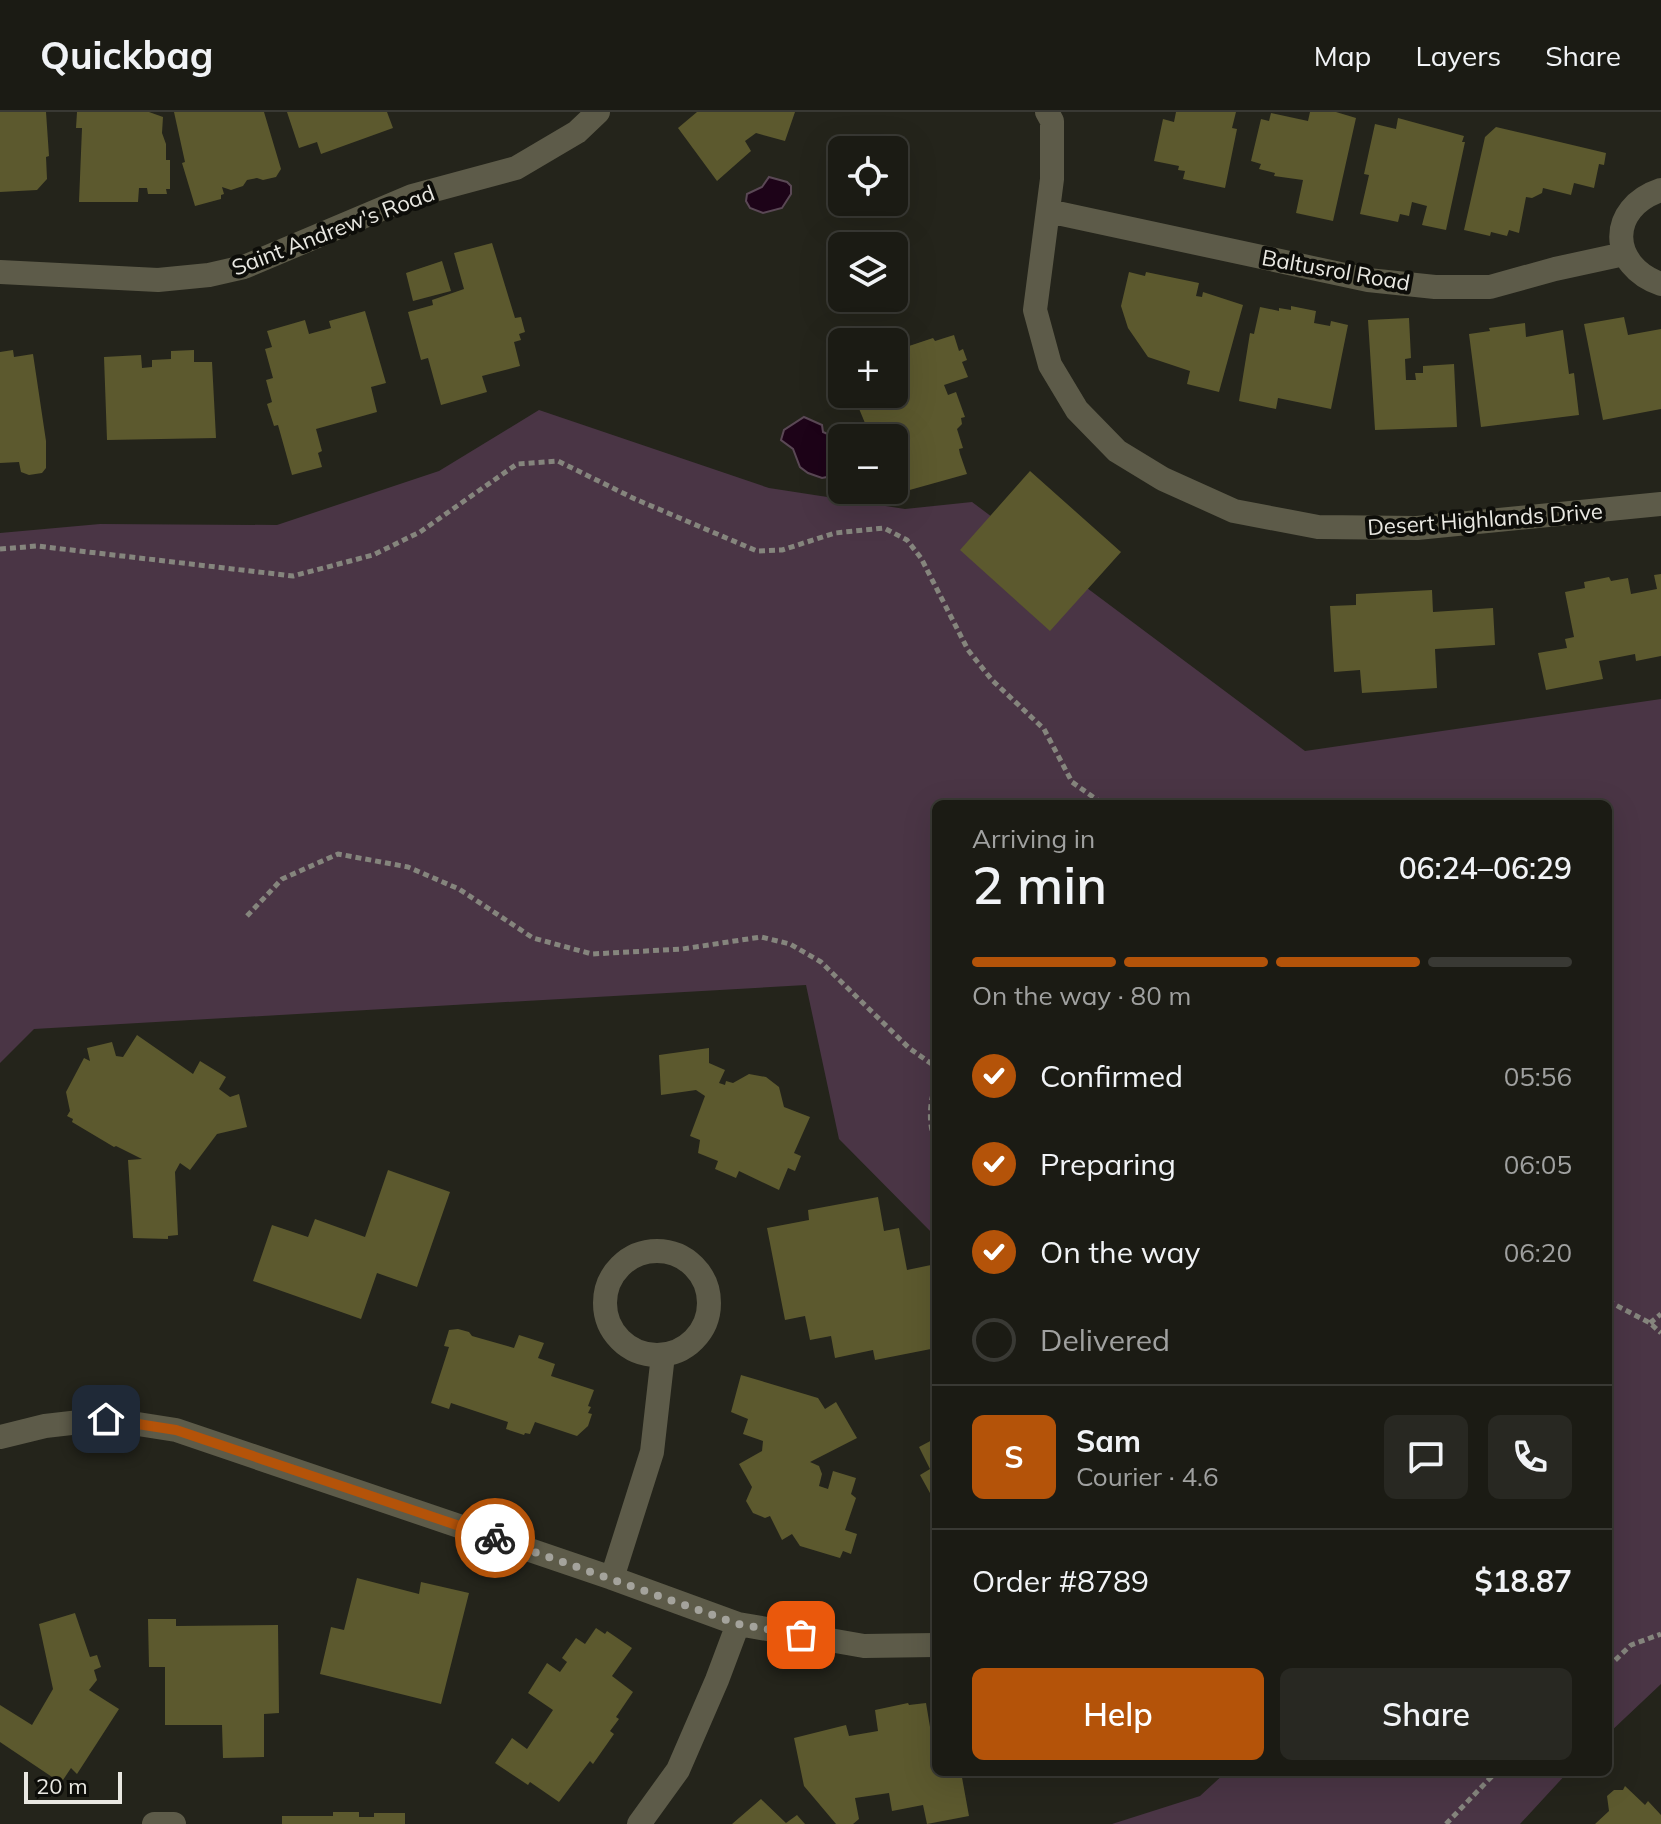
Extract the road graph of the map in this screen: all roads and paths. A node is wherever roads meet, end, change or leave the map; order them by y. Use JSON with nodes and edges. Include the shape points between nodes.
{"nodes":[{"id":1,"x":598,"y":112,"type":"edge"},
{"id":2,"x":1047,"y":112,"type":"edge"},
{"id":3,"x":1661,"y":190,"type":"edge"},
{"id":4,"x":1048,"y":211,"type":"junction"},
{"id":5,"x":1624,"y":254,"type":"junction"},
{"id":6,"x":0,"y":272,"type":"edge"},
{"id":7,"x":1661,"y":284,"type":"edge"},
{"id":8,"x":1661,"y":504,"type":"edge"},
{"id":9,"x":0,"y":549,"type":"edge"},
{"id":10,"x":1097,"y":800,"type":"edge"},
{"id":11,"x":247,"y":916,"type":"dead end"},
{"id":12,"x":932,"y":1064,"type":"edge"},
{"id":13,"x":932,"y":1106,"type":"edge"},
{"id":14,"x":932,"y":1135,"type":"edge"},
{"id":15,"x":1612,"y":1303,"type":"edge"},
{"id":16,"x":1661,"y":1314,"type":"edge"},
{"id":17,"x":1650,"y":1323,"type":"junction"},
{"id":18,"x":1661,"y":1333,"type":"edge"},
{"id":19,"x":663,"y":1355,"type":"junction"},
{"id":20,"x":0,"y":1437,"type":"edge"},
{"id":21,"x":612,"y":1578,"type":"junction"},
{"id":22,"x":738,"y":1624,"type":"junction"},
{"id":23,"x":1661,"y":1634,"type":"edge"},
{"id":24,"x":932,"y":1645,"type":"edge"},
{"id":25,"x":1612,"y":1663,"type":"edge"},
{"id":26,"x":1492,"y":1776,"type":"edge"},
{"id":27,"x":154,"y":1824,"type":"edge"},
{"id":28,"x":174,"y":1824,"type":"edge"},
{"id":29,"x":639,"y":1824,"type":"edge"},
{"id":30,"x":1446,"y":1824,"type":"edge"}],
"edges":[{"from":1,"to":6,"type":"street","name":"Saint Andrew's Road","via":[[577,132],[516,168],[412,196],[244,267],[158,280]]},
{"from":2,"to":4,"type":"street","name":"Desert Highlands Drive","via":[[1052,121]]},
{"from":3,"to":5,"type":"street","via":[[1632,207],[1621,238]]},
{"from":4,"to":5,"type":"street","name":"Baltusrol Road","via":[[1368,280],[1435,287],[1490,287]]},
{"from":4,"to":8,"type":"street","name":"Desert Highlands Drive","via":[[1035,310],[1050,365],[1077,410],[1117,451],[1163,479],[1234,511],[1318,527],[1417,528]]},
{"from":5,"to":7,"type":"street","via":[[1645,279]]},
{"from":9,"to":10,"type":"path","via":[[37,546],[293,576],[373,555],[420,532],[517,464],[558,461],[757,551],[884,528],[907,540],[968,650],[1044,729],[1072,782]]},
{"from":11,"to":12,"type":"path","via":[[282,879],[338,854],[408,867],[459,889],[533,938],[592,954],[682,949],[761,937],[790,944],[821,962]]},
{"from":13,"to":14,"type":"path"},
{"from":15,"to":17,"type":"path"},
{"from":16,"to":17,"type":"path"},
{"from":17,"to":18,"type":"path"},
{"from":19,"to":19,"type":"street","via":[[679,1350],[702,1328],[708,1296],[704,1280],[681,1257],[649,1252],[615,1273],[605,1310],[619,1339],[632,1349]]},
{"from":19,"to":21,"type":"street","via":[[652,1452]]},
{"from":20,"to":21,"type":"street","via":[[106,1419],[176,1430]]},
{"from":21,"to":22,"type":"street"},
{"from":22,"to":24,"type":"street","via":[[864,1646]]},
{"from":22,"to":29,"type":"street","via":[[678,1770]]},
{"from":23,"to":25,"type":"path","via":[[1631,1645]]},
{"from":26,"to":30,"type":"path"},
{"from":27,"to":28,"type":"street"}]}
